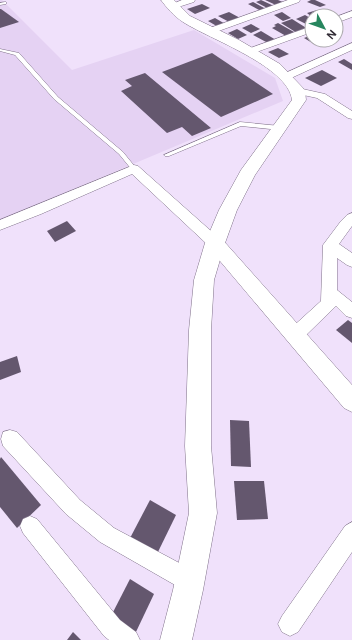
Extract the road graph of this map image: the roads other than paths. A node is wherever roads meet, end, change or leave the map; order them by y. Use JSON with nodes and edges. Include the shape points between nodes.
{"nodes":[{"id":1,"x":296,"y":0,"type":"edge"},
{"id":2,"x":176,"y":2,"type":"edge"},
{"id":3,"x":5,"y":3,"type":"dead end"},
{"id":4,"x":0,"y":4,"type":"edge"},
{"id":5,"x":210,"y":32,"type":"junction"},
{"id":6,"x":304,"y":32,"type":"edge"},
{"id":7,"x":352,"y":46,"type":"edge"},
{"id":8,"x":0,"y":50,"type":"edge"},
{"id":9,"x":248,"y":52,"type":"junction"},
{"id":10,"x":292,"y":84,"type":"junction"},
{"id":11,"x":352,"y":116,"type":"edge"},
{"id":12,"x":280,"y":128,"type":"junction"},
{"id":13,"x":167,"y":155,"type":"dead end"},
{"id":14,"x":134,"y":169,"type":"junction"},
{"id":15,"x":352,"y":218,"type":"edge"},
{"id":16,"x":0,"y":225,"type":"edge"},
{"id":17,"x":215,"y":243,"type":"junction"},
{"id":18,"x":330,"y":245,"type":"junction"},
{"id":19,"x":352,"y":261,"type":"edge"},
{"id":20,"x":329,"y":292,"type":"junction"},
{"id":21,"x":352,"y":311,"type":"edge"},
{"id":22,"x":295,"y":335,"type":"junction"},
{"id":23,"x":352,"y":401,"type":"edge"},
{"id":24,"x":10,"y":439,"type":"dead end"},
{"id":25,"x":30,"y":526,"type":"dead end"},
{"id":26,"x":352,"y":533,"type":"edge"},
{"id":27,"x":190,"y":581,"type":"junction"},
{"id":28,"x":290,"y":624,"type":"dead end"},
{"id":29,"x":128,"y":640,"type":"edge"},
{"id":30,"x":176,"y":640,"type":"edge"}],
"edges":[{"from":1,"to":5,"type":"street"},
{"from":2,"to":5,"type":"main road","via":[[186,19]]},
{"from":3,"to":4,"type":"lane"},
{"from":5,"to":9,"type":"main road"},
{"from":6,"to":9,"type":"street"},
{"from":7,"to":10,"type":"street"},
{"from":8,"to":14,"type":"lane","via":[[17,54],[56,98],[121,153]]},
{"from":9,"to":10,"type":"main road","via":[[275,67]]},
{"from":10,"to":11,"type":"street","via":[[320,96]]},
{"from":10,"to":12,"type":"main road","via":[[298,100]]},
{"from":12,"to":13,"type":"lane","via":[[240,124]]},
{"from":12,"to":17,"type":"main road","via":[[247,174],[228,210]]},
{"from":14,"to":16,"type":"street"},
{"from":14,"to":17,"type":"street"},
{"from":15,"to":18,"type":"street"},
{"from":17,"to":22,"type":"street"},
{"from":17,"to":27,"type":"main road","via":[[204,280],[200,330],[198,446],[203,513]]},
{"from":18,"to":19,"type":"street"},
{"from":18,"to":20,"type":"street"},
{"from":20,"to":21,"type":"street"},
{"from":20,"to":22,"type":"street","via":[[329,304]]},
{"from":22,"to":23,"type":"street"},
{"from":24,"to":27,"type":"street","via":[[73,507],[107,535]]},
{"from":25,"to":29,"type":"street","via":[[112,628]]},
{"from":26,"to":28,"type":"street"},
{"from":27,"to":30,"type":"main road"}]}
